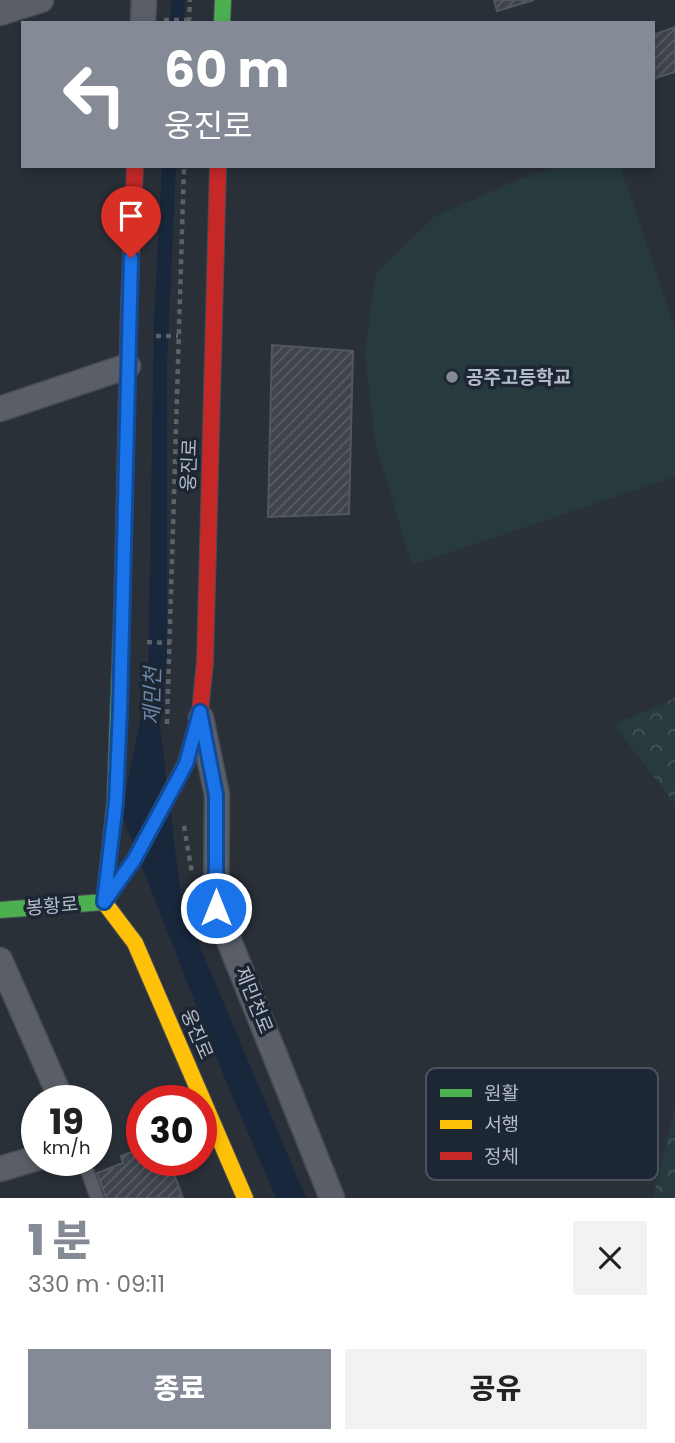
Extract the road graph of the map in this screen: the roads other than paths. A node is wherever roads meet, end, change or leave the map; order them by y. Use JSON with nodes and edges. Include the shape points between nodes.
{"nodes":[{"id":1,"x":41,"y":0,"type":"edge"},
{"id":2,"x":144,"y":0,"type":"edge"},
{"id":3,"x":223,"y":0,"type":"edge"},
{"id":4,"x":0,"y":13,"type":"edge"},
{"id":5,"x":153,"y":21,"type":"edge"},
{"id":6,"x":222,"y":21,"type":"edge"},
{"id":7,"x":135,"y":168,"type":"edge"},
{"id":8,"x":218,"y":168,"type":"edge"},
{"id":9,"x":128,"y":366,"type":"junction"},
{"id":10,"x":0,"y":409,"type":"edge"},
{"id":11,"x":200,"y":712,"type":"junction"},
{"id":12,"x":104,"y":902,"type":"junction"},
{"id":13,"x":0,"y":910,"type":"edge"},
{"id":14,"x":0,"y":960,"type":"edge"},
{"id":15,"x":55,"y":1085,"type":"edge"},
{"id":16,"x":21,"y":1163,"type":"edge"},
{"id":17,"x":0,"y":1169,"type":"edge"},
{"id":18,"x":89,"y":1176,"type":"edge"},
{"id":19,"x":97,"y":1198,"type":"edge"},
{"id":20,"x":245,"y":1198,"type":"edge"},
{"id":21,"x":332,"y":1198,"type":"edge"}],
"edges":[{"from":1,"to":4,"type":"street"},
{"from":2,"to":5,"type":"street"},
{"from":3,"to":6,"type":"main road"},
{"from":7,"to":9,"type":"main road"},
{"from":8,"to":11,"type":"main road","name":"웅진로"},
{"from":9,"to":10,"type":"street"},
{"from":9,"to":12,"type":"main road","via":[[116,802]]},
{"from":11,"to":12,"type":"main road","name":"웅진로","bridge":true,"via":[[186,764],[134,860]]},
{"from":11,"to":21,"type":"street","name":"제민천로","via":[[216,795],[216,908]]},
{"from":12,"to":13,"type":"main road","name":"봉황로"},
{"from":12,"to":20,"type":"main road","name":"웅진로","via":[[135,943]]},
{"from":14,"to":15,"type":"street"},
{"from":16,"to":17,"type":"street"},
{"from":18,"to":19,"type":"lane"}]}
